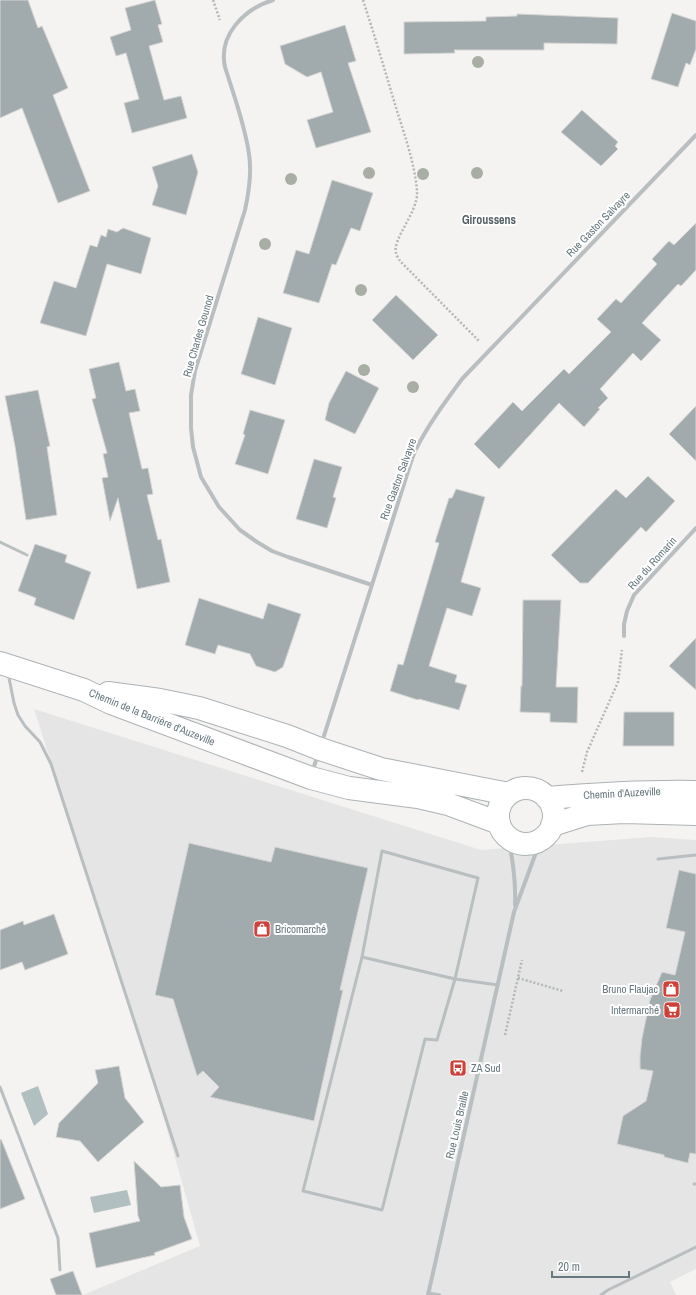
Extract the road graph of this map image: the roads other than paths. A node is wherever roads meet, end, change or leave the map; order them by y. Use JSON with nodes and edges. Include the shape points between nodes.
{"nodes":[{"id":1,"x":273,"y":0,"type":"edge"},
{"id":2,"x":696,"y":135,"type":"edge"},
{"id":3,"x":696,"y":528,"type":"edge"},
{"id":4,"x":0,"y":542,"type":"edge"},
{"id":5,"x":27,"y":555,"type":"dead end"},
{"id":6,"x":372,"y":585,"type":"junction"},
{"id":7,"x":624,"y":636,"type":"road end"},
{"id":8,"x":3,"y":664,"type":"edge"},
{"id":9,"x":84,"y":690,"type":"junction"},
{"id":10,"x":320,"y":749,"type":"junction"},
{"id":11,"x":310,"y":778,"type":"junction"},
{"id":12,"x":696,"y":792,"type":"edge"},
{"id":13,"x":509,"y":794,"type":"junction"},
{"id":14,"x":547,"y":798,"type":"junction"},
{"id":15,"x":696,"y":814,"type":"edge"},
{"id":16,"x":503,"y":830,"type":"junction"},
{"id":17,"x":546,"y":832,"type":"junction"},
{"id":18,"x":696,"y":855,"type":"edge"},
{"id":19,"x":658,"y":859,"type":"dead end"},
{"id":20,"x":514,"y":912,"type":"junction"},
{"id":21,"x":362,"y":956,"type":"junction"},
{"id":22,"x":455,"y":979,"type":"junction"},
{"id":23,"x":498,"y":985,"type":"junction"},
{"id":24,"x":0,"y":1087,"type":"edge"},
{"id":25,"x":178,"y":1156,"type":"dead end"},
{"id":26,"x":696,"y":1247,"type":"edge"},
{"id":27,"x":60,"y":1270,"type":"dead end"},
{"id":28,"x":428,"y":1294,"type":"edge"},
{"id":29,"x":440,"y":1295,"type":"edge"},
{"id":30,"x":601,"y":1295,"type":"edge"}],
"edges":[{"from":1,"to":6,"type":"street","name":"Rue Charles Gounod","via":[[242,16],[231,32],[225,50],[224,61],[250,156],[249,191],[195,371],[190,411],[193,447],[201,476],[210,493],[240,530],[272,551]]},
{"from":2,"to":6,"type":"street","name":"Rue Gaston Salvayre","via":[[462,379],[442,405],[415,452]]},
{"from":3,"to":7,"type":"street","name":"Rue du Romarin","via":[[634,595],[627,611]]},
{"from":4,"to":5,"type":"lane"},
{"from":6,"to":10,"type":"street","name":"Rue Gaston Salvayre"},
{"from":8,"to":9,"type":"street"},
{"from":8,"to":25,"type":"lane","via":[[18,715],[40,742],[51,764]]},
{"from":9,"to":10,"type":"street","name":"Chemin de la Barrière d'Auzeville","via":[[199,708]]},
{"from":9,"to":11,"type":"street","name":"Chemin de la Barrière d'Auzeville","via":[[111,703]]},
{"from":10,"to":11,"type":"street","name":"Rue Gaston Salvayre"},
{"from":10,"to":13,"type":"street","name":"Chemin de la Barrière d'Auzeville","via":[[381,769]]},
{"from":11,"to":16,"type":"street","name":"Chemin de la Barrière d'Auzeville","via":[[348,788],[418,797],[448,804]]},
{"from":12,"to":14,"type":"street","name":"Chemin d'Auzeville","via":[[666,791]]},
{"from":13,"to":14,"type":"street","via":[[522,788],[529,788]]},
{"from":13,"to":16,"type":"street","via":[[499,807],[498,815]]},
{"from":14,"to":17,"type":"street","via":[[552,806],[553,816]]},
{"from":15,"to":17,"type":"street","name":"Chemin d'Auzeville","via":[[587,814]]},
{"from":16,"to":17,"type":"street","via":[[515,842],[523,844],[532,843]]},
{"from":16,"to":20,"type":"street","name":"Rue Louis Braille","via":[[512,856],[515,876]]},
{"from":17,"to":20,"type":"street","name":"Rue Louis Braille"},
{"from":18,"to":19,"type":"lane"},
{"from":20,"to":23,"type":"street","name":"Rue Louis Braille"},
{"from":21,"to":22,"type":"lane"},
{"from":21,"to":22,"type":"lane","via":[[382,851],[478,878]]},
{"from":21,"to":22,"type":"lane","via":[[303,1191],[382,1210],[425,1039],[437,1040]]},
{"from":22,"to":23,"type":"lane"},
{"from":23,"to":28,"type":"street","name":"Rue Louis Braille"},
{"from":24,"to":27,"type":"lane","via":[[58,1238]]},
{"from":26,"to":30,"type":"lane"},
{"from":28,"to":29,"type":"lane"}]}
